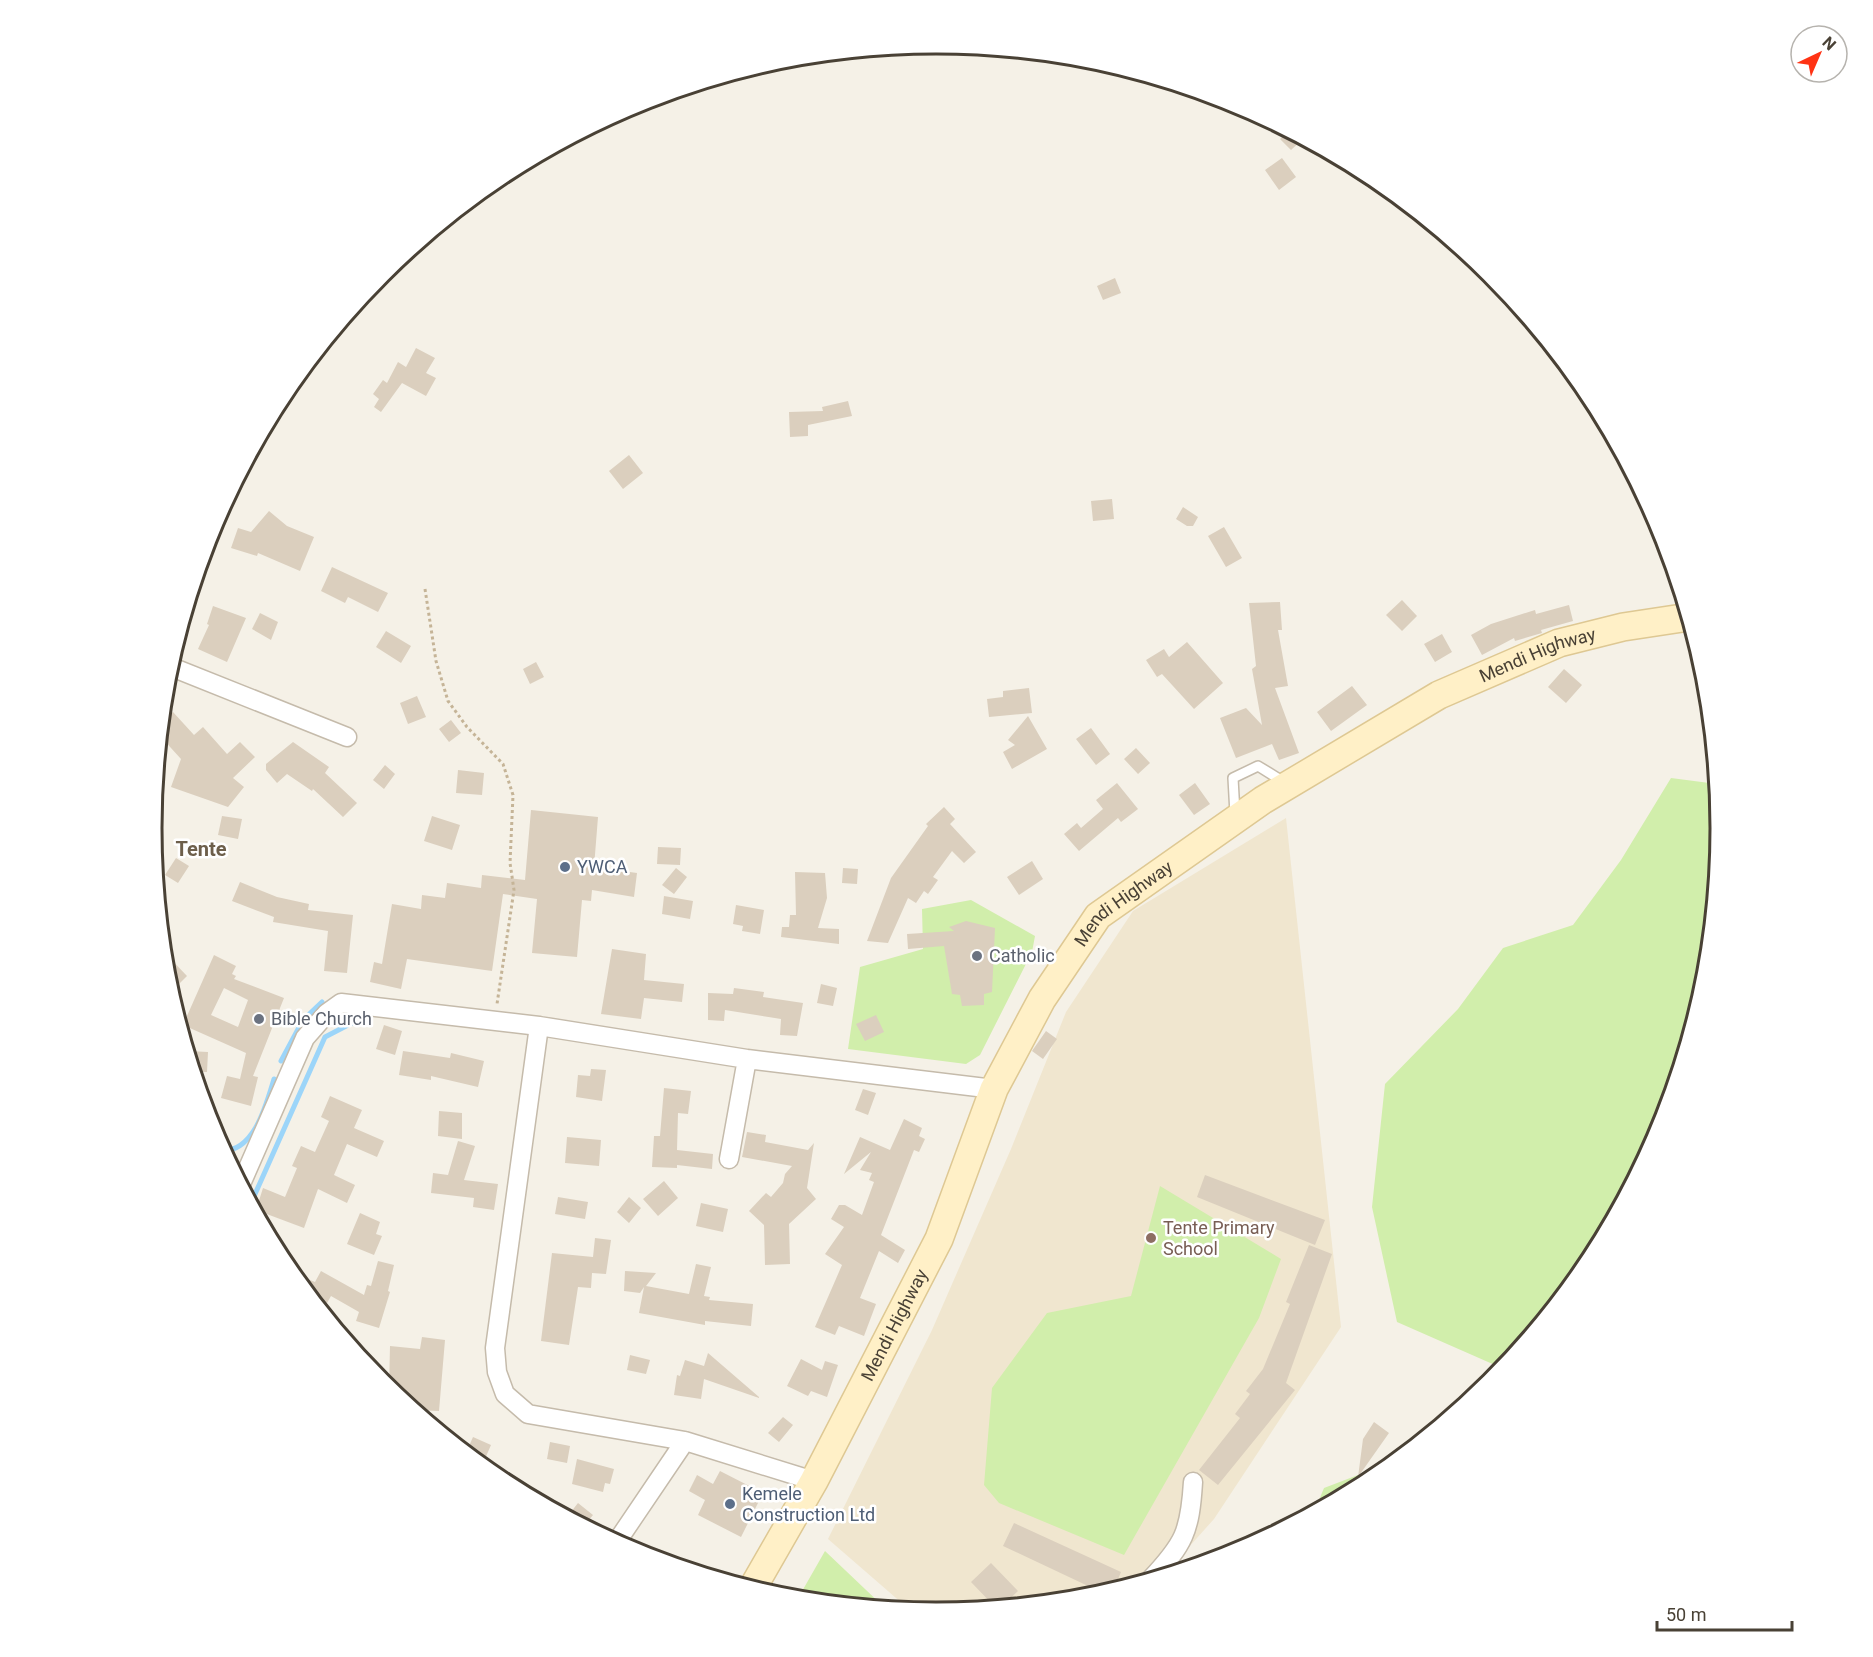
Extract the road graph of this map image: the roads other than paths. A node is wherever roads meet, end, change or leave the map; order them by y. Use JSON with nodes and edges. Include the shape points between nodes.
{"nodes":[{"id":1,"x":1682,"y":618,"type":"edge"},
{"id":2,"x":179,"y":669,"type":"edge"},
{"id":3,"x":347,"y":737,"type":"dead end"},
{"id":4,"x":539,"y":1026,"type":"junction"},
{"id":5,"x":747,"y":1059,"type":"junction"},
{"id":6,"x":994,"y":1089,"type":"junction"},
{"id":7,"x":729,"y":1159,"type":"dead end"},
{"id":8,"x":241,"y":1169,"type":"edge"},
{"id":9,"x":686,"y":1441,"type":"junction"},
{"id":10,"x":814,"y":1481,"type":"junction"},
{"id":11,"x":1193,"y":1482,"type":"dead end"},
{"id":12,"x":621,"y":1535,"type":"edge"},
{"id":13,"x":1159,"y":1570,"type":"edge"},
{"id":14,"x":756,"y":1582,"type":"edge"}],
"edges":[{"from":1,"to":6,"type":"main road","name":"Mendi Highway","via":[[1559,643],[1439,695],[1235,819],[1098,916],[1042,999]]},
{"from":2,"to":3,"type":"street"},
{"from":4,"to":5,"type":"street"},
{"from":4,"to":8,"type":"street","via":[[341,1003],[305,1038]]},
{"from":4,"to":9,"type":"street","via":[[501,1292],[496,1372],[505,1394],[528,1414]]},
{"from":5,"to":6,"type":"street"},
{"from":5,"to":7,"type":"street"},
{"from":6,"to":10,"type":"main road","name":"Mendi Highway","via":[[939,1239]]},
{"from":9,"to":10,"type":"street"},
{"from":9,"to":12,"type":"street"},
{"from":10,"to":14,"type":"main road","name":"Mendi Highway"},
{"from":11,"to":13,"type":"street","via":[[1191,1520],[1178,1550]]}]}
